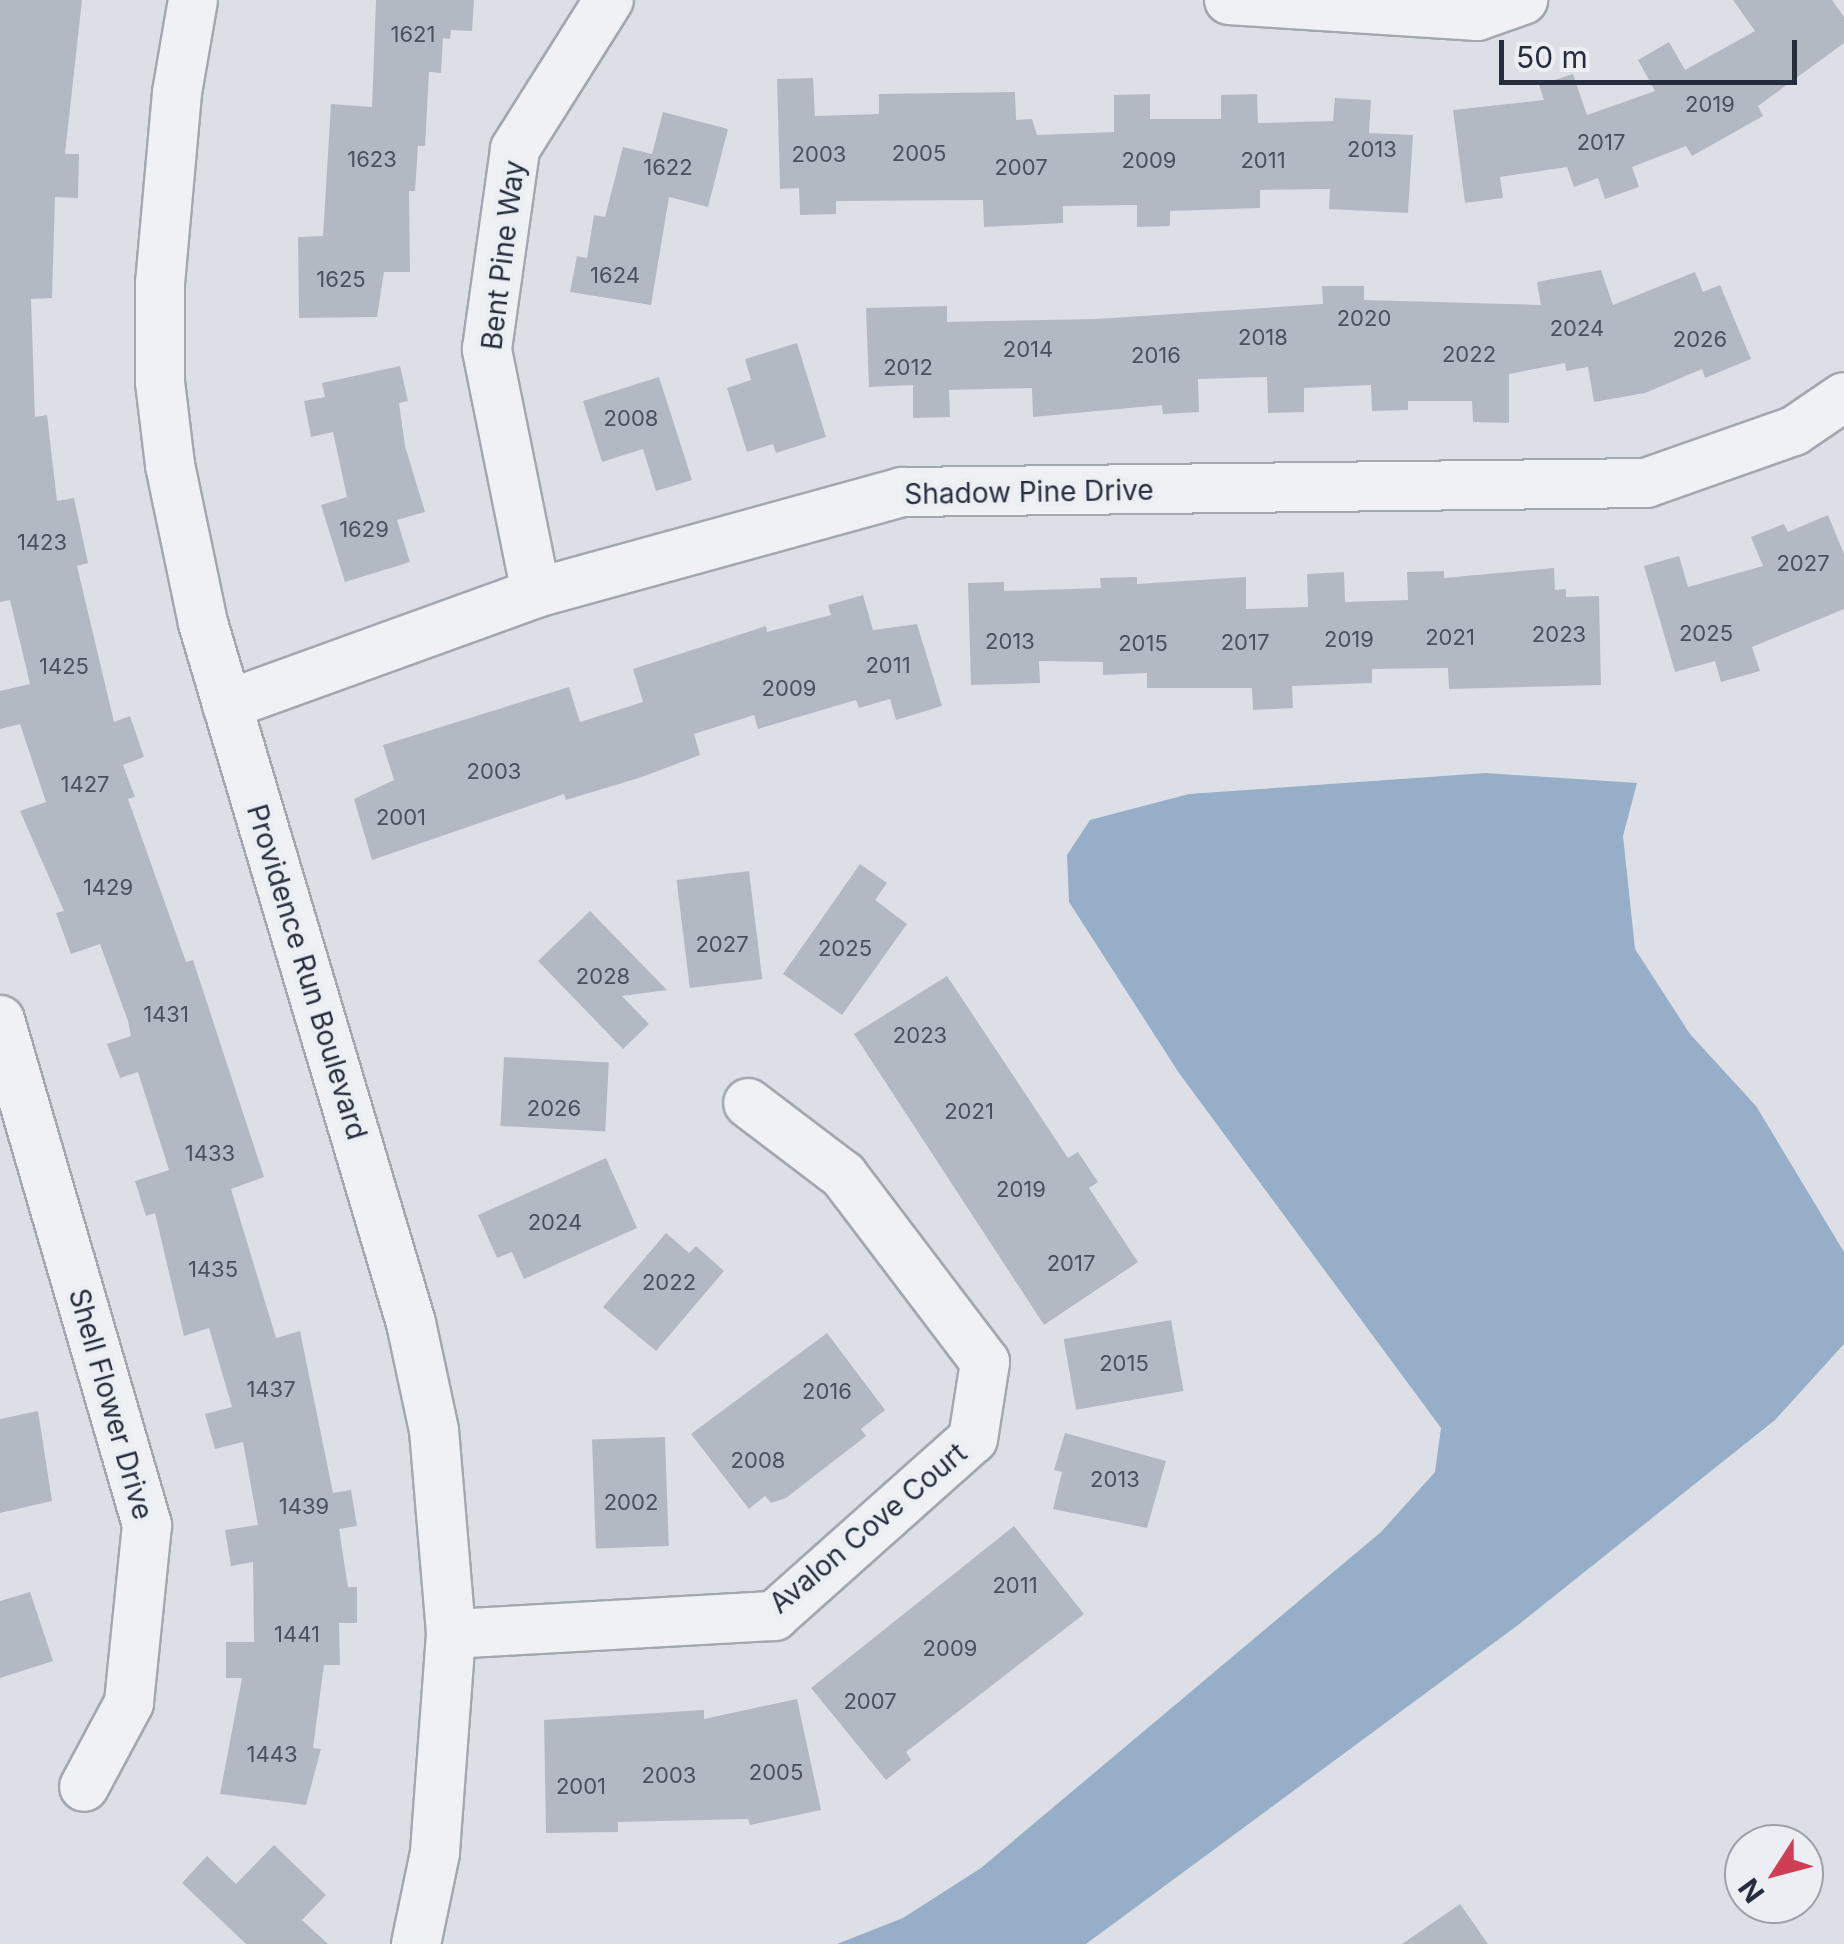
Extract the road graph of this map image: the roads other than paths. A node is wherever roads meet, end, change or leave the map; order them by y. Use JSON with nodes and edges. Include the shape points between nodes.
{"nodes":[{"id":1,"x":193,"y":0,"type":"edge"},
{"id":2,"x":609,"y":0,"type":"edge"},
{"id":3,"x":1228,"y":0,"type":"edge"},
{"id":4,"x":1522,"y":0,"type":"edge"},
{"id":5,"x":1844,"y":397,"type":"edge"},
{"id":6,"x":536,"y":593,"type":"junction"},
{"id":7,"x":227,"y":706,"type":"junction"},
{"id":8,"x":0,"y":1020,"type":"edge"},
{"id":9,"x":748,"y":1103,"type":"dead end"},
{"id":10,"x":451,"y":1634,"type":"junction"},
{"id":11,"x":84,"y":1787,"type":"dead end"},
{"id":12,"x":416,"y":1944,"type":"edge"}],
"edges":[{"from":1,"to":7,"type":"street","name":"Providence Run Boulevard","via":[[166,189],[160,382],[185,544]]},
{"from":2,"to":6,"type":"street","name":"Bent Pine Way","via":[[515,149],[487,349]]},
{"from":3,"to":4,"type":"street","via":[[1477,16]]},
{"from":5,"to":6,"type":"street","name":"Shadow Pine Drive","via":[[1794,431],[1646,483],[902,492]]},
{"from":6,"to":7,"type":"street","name":"Shadow Pine Drive"},
{"from":7,"to":10,"type":"street","name":"Providence Run Boulevard","via":[[411,1323],[434,1430]]},
{"from":8,"to":11,"type":"street","name":"Shell Flower Drive","via":[[147,1525],[129,1704]]},
{"from":9,"to":10,"type":"street","name":"Avalon Cove Court","via":[[843,1175],[986,1362],[973,1439],[774,1616]]},
{"from":10,"to":12,"type":"street","name":"Providence Run Boulevard","via":[[435,1853]]}]}
